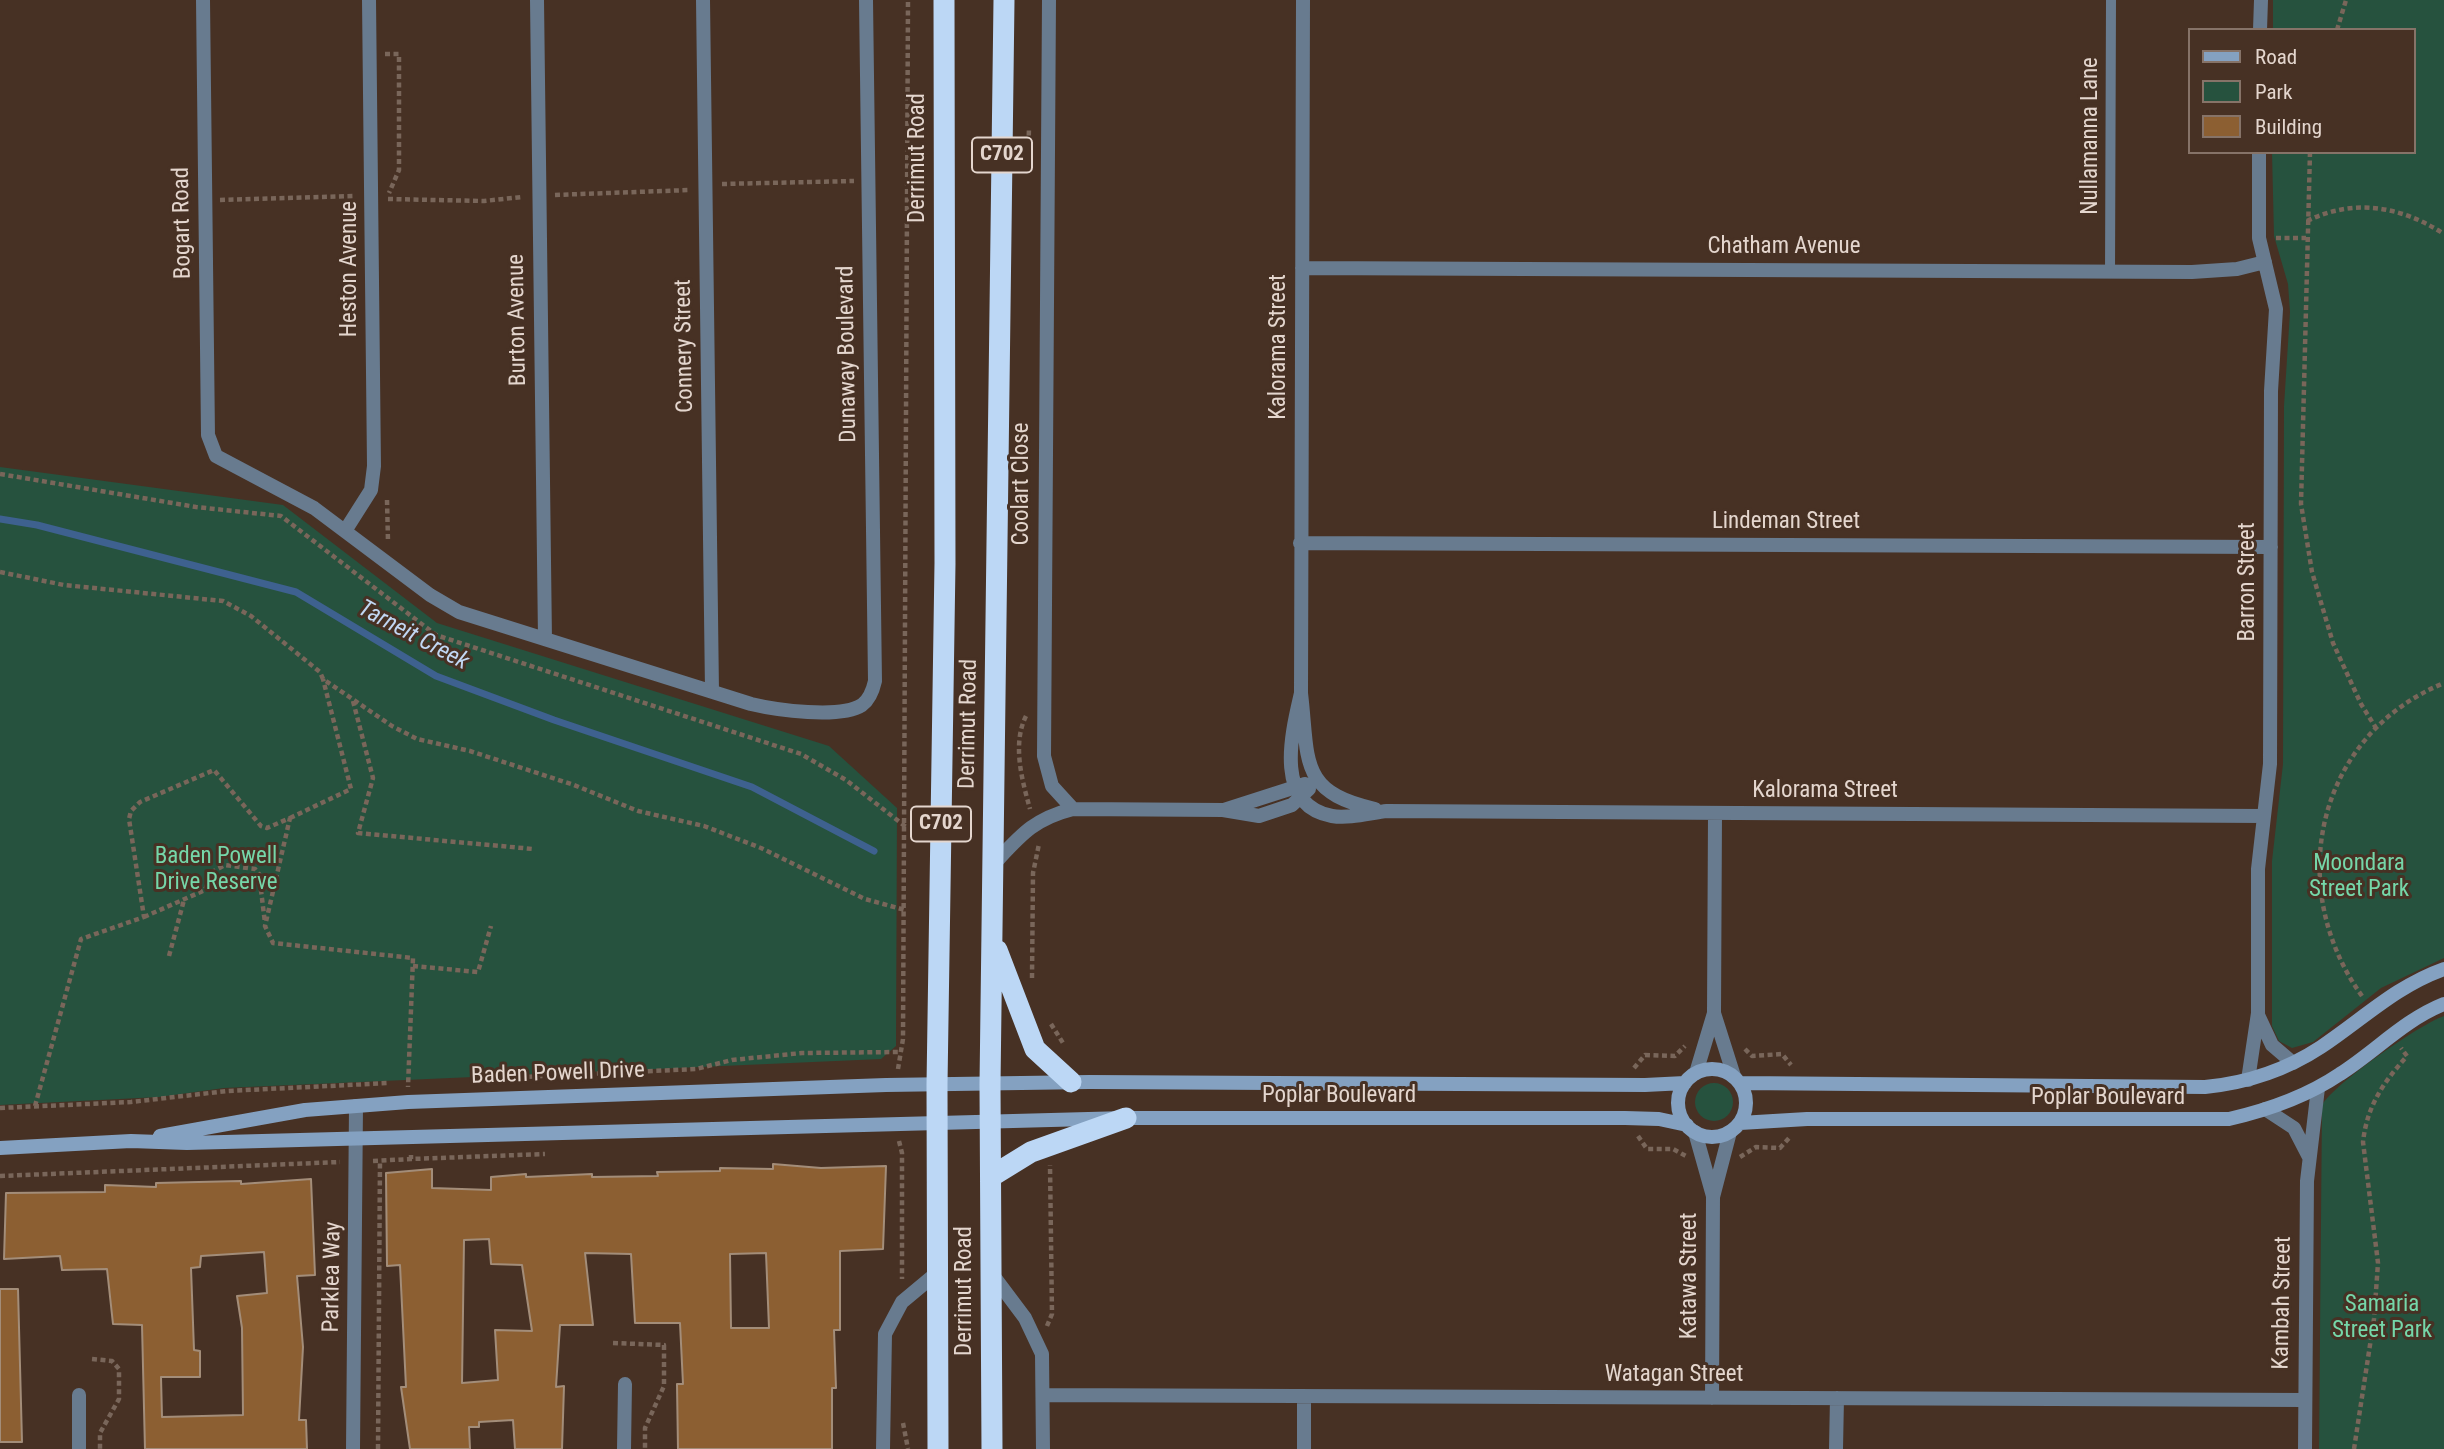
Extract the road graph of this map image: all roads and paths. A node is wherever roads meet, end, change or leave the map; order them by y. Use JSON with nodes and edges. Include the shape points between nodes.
{"nodes":[{"id":1,"x":203,"y":0,"type":"edge"},
{"id":2,"x":369,"y":0,"type":"edge"},
{"id":3,"x":537,"y":0,"type":"edge"},
{"id":4,"x":703,"y":0,"type":"edge"},
{"id":5,"x":866,"y":0,"type":"edge"},
{"id":6,"x":908,"y":0,"type":"edge"},
{"id":7,"x":944,"y":0,"type":"edge"},
{"id":8,"x":1004,"y":0,"type":"edge"},
{"id":9,"x":1049,"y":0,"type":"edge"},
{"id":10,"x":1303,"y":0,"type":"edge"},
{"id":11,"x":2111,"y":0,"type":"edge"},
{"id":12,"x":2261,"y":0,"type":"edge"},
{"id":13,"x":2346,"y":0,"type":"edge"},
{"id":14,"x":2260,"y":28,"type":"edge"},
{"id":15,"x":2338,"y":28,"type":"edge"},
{"id":16,"x":382,"y":54,"type":"dead end"},
{"id":17,"x":2259,"y":154,"type":"edge"},
{"id":18,"x":2310,"y":154,"type":"edge"},
{"id":19,"x":384,"y":212,"type":"dead end"},
{"id":20,"x":2307,"y":221,"type":"junction"},
{"id":21,"x":2444,"y":234,"type":"edge"},
{"id":22,"x":2265,"y":262,"type":"junction"},
{"id":23,"x":1302,"y":268,"type":"junction"},
{"id":24,"x":2110,"y":272,"type":"junction"},
{"id":25,"x":387,"y":498,"type":"dead end"},
{"id":26,"x":345,"y":531,"type":"junction"},
{"id":27,"x":1300,"y":543,"type":"junction"},
{"id":28,"x":389,"y":547,"type":"dead end"},
{"id":29,"x":2271,"y":547,"type":"junction"},
{"id":30,"x":0,"y":572,"type":"edge"},
{"id":31,"x":545,"y":639,"type":"junction"},
{"id":32,"x":323,"y":679,"type":"junction"},
{"id":33,"x":712,"y":691,"type":"junction"},
{"id":34,"x":1301,"y":693,"type":"junction"},
{"id":35,"x":353,"y":700,"type":"junction"},
{"id":36,"x":2376,"y":728,"type":"dead end"},
{"id":37,"x":1316,"y":782,"type":"junction"},
{"id":38,"x":1299,"y":791,"type":"junction"},
{"id":39,"x":1073,"y":809,"type":"junction"},
{"id":40,"x":1387,"y":811,"type":"junction"},
{"id":41,"x":1715,"y":814,"type":"junction"},
{"id":42,"x":2263,"y":816,"type":"junction"},
{"id":43,"x":290,"y":818,"type":"junction"},
{"id":44,"x":1038,"y":821,"type":"junction"},
{"id":45,"x":533,"y":849,"type":"dead end"},
{"id":46,"x":993,"y":865,"type":"junction"},
{"id":47,"x":184,"y":899,"type":"junction"},
{"id":48,"x":905,"y":910,"type":"junction"},
{"id":49,"x":144,"y":917,"type":"junction"},
{"id":50,"x":265,"y":926,"type":"junction"},
{"id":51,"x":491,"y":926,"type":"dead end"},
{"id":52,"x":992,"y":938,"type":"junction"},
{"id":53,"x":169,"y":956,"type":"dead end"},
{"id":54,"x":413,"y":966,"type":"junction"},
{"id":55,"x":2444,"y":969,"type":"edge"},
{"id":56,"x":1034,"y":985,"type":"dead end"},
{"id":57,"x":2444,"y":1004,"type":"edge"},
{"id":58,"x":1714,"y":1013,"type":"junction"},
{"id":59,"x":2258,"y":1013,"type":"junction"},
{"id":60,"x":1045,"y":1016,"type":"dead end"},
{"id":61,"x":903,"y":1039,"type":"junction"},
{"id":62,"x":938,"y":1041,"type":"junction"},
{"id":63,"x":1067,"y":1050,"type":"dead end"},
{"id":64,"x":2293,"y":1063,"type":"junction"},
{"id":65,"x":1690,"y":1078,"type":"junction"},
{"id":66,"x":1737,"y":1080,"type":"junction"},
{"id":67,"x":2248,"y":1080,"type":"junction"},
{"id":68,"x":408,"y":1082,"type":"dead end"},
{"id":69,"x":1071,"y":1082,"type":"junction"},
{"id":70,"x":937,"y":1084,"type":"junction"},
{"id":71,"x":990,"y":1084,"type":"junction"},
{"id":72,"x":897,"y":1085,"type":"junction"},
{"id":73,"x":2318,"y":1088,"type":"junction"},
{"id":74,"x":356,"y":1106,"type":"junction"},
{"id":75,"x":35,"y":1107,"type":"dead end"},
{"id":76,"x":2265,"y":1109,"type":"junction"},
{"id":77,"x":1126,"y":1118,"type":"junction"},
{"id":78,"x":991,"y":1121,"type":"junction"},
{"id":79,"x":898,"y":1122,"type":"junction"},
{"id":80,"x":938,"y":1122,"type":"junction"},
{"id":81,"x":1735,"y":1127,"type":"junction"},
{"id":82,"x":1691,"y":1129,"type":"junction"},
{"id":83,"x":357,"y":1137,"type":"junction"},
{"id":84,"x":131,"y":1141,"type":"junction"},
{"id":85,"x":0,"y":1148,"type":"edge"},
{"id":86,"x":938,"y":1148,"type":"junction"},
{"id":87,"x":902,"y":1153,"type":"junction"},
{"id":88,"x":2309,"y":1157,"type":"junction"},
{"id":89,"x":411,"y":1159,"type":"dead end"},
{"id":90,"x":380,"y":1160,"type":"junction"},
{"id":91,"x":357,"y":1161,"type":"junction"},
{"id":92,"x":1050,"y":1164,"type":"dead end"},
{"id":93,"x":0,"y":1176,"type":"edge"},
{"id":94,"x":992,"y":1176,"type":"junction"},
{"id":95,"x":1713,"y":1197,"type":"junction"},
{"id":96,"x":902,"y":1272,"type":"dead end"},
{"id":97,"x":938,"y":1272,"type":"junction"},
{"id":98,"x":992,"y":1274,"type":"junction"},
{"id":99,"x":1042,"y":1332,"type":"dead end"},
{"id":100,"x":613,"y":1343,"type":"dead end"},
{"id":101,"x":92,"y":1359,"type":"dead end"},
{"id":102,"x":625,"y":1384,"type":"dead end"},
{"id":103,"x":79,"y":1395,"type":"dead end"},
{"id":104,"x":1043,"y":1395,"type":"junction"},
{"id":105,"x":1304,"y":1396,"type":"junction"},
{"id":106,"x":1712,"y":1398,"type":"junction"},
{"id":107,"x":1836,"y":1398,"type":"junction"},
{"id":108,"x":2305,"y":1400,"type":"junction"},
{"id":109,"x":79,"y":1449,"type":"edge"},
{"id":110,"x":100,"y":1449,"type":"edge"},
{"id":111,"x":353,"y":1449,"type":"edge"},
{"id":112,"x":378,"y":1449,"type":"edge"},
{"id":113,"x":624,"y":1449,"type":"edge"},
{"id":114,"x":645,"y":1449,"type":"edge"},
{"id":115,"x":883,"y":1449,"type":"edge"},
{"id":116,"x":938,"y":1449,"type":"edge"},
{"id":117,"x":992,"y":1449,"type":"edge"},
{"id":118,"x":1043,"y":1449,"type":"edge"},
{"id":119,"x":1304,"y":1449,"type":"edge"},
{"id":120,"x":1836,"y":1449,"type":"edge"},
{"id":121,"x":2305,"y":1449,"type":"edge"}],
"edges":[{"from":1,"to":26,"type":"street","name":"Bogart Road","via":[[210,446],[222,460],[296,497]]},
{"from":2,"to":26,"type":"street","name":"Heston Avenue","via":[[374,466],[371,490]]},
{"from":3,"to":31,"type":"street","name":"Burton Avenue"},
{"from":4,"to":33,"type":"street","name":"Connery Street"},
{"from":5,"to":33,"type":"street","name":"Dunaway Boulevard","via":[[873,690],[864,704],[850,709],[784,710]]},
{"from":6,"to":48,"type":"path"},
{"from":7,"to":62,"type":"highway","name":"Derrimut Road","number":"C702","via":[[945,563]]},
{"from":8,"to":46,"type":"highway","name":"Derrimut Road","number":"C702"},
{"from":9,"to":39,"type":"street","name":"Coolart Close","via":[[1044,756],[1052,786]]},
{"from":10,"to":23,"type":"street","name":"Kalorama Street"},
{"from":11,"to":24,"type":"lane","name":"Nullamanna Lane"},
{"from":12,"to":14,"type":"street"},
{"from":13,"to":15,"type":"path"},
{"from":16,"to":19,"type":"path","via":[[399,54],[399,170],[384,198]]},
{"from":17,"to":22,"type":"street","name":"Barron Street","via":[[2259,238]]},
{"from":18,"to":20,"type":"path"},
{"from":20,"to":21,"type":"path","via":[[2340,208],[2382,207]]},
{"from":20,"to":36,"type":"path","via":[[2300,485],[2304,529],[2333,643]]},
{"from":22,"to":24,"type":"street","name":"Chatham Avenue","via":[[2217,272]]},
{"from":22,"to":29,"type":"street","name":"Barron Street","via":[[2276,309]]},
{"from":23,"to":24,"type":"street","name":"Chatham Avenue"},
{"from":23,"to":27,"type":"street","name":"Kalorama Street"},
{"from":25,"to":28,"type":"path"},
{"from":26,"to":31,"type":"street","via":[[445,605]]},
{"from":27,"to":29,"type":"street","name":"Lindeman Street"},
{"from":27,"to":34,"type":"street","name":"Kalorama Street"},
{"from":29,"to":42,"type":"street","name":"Barron Street","via":[[2270,764]]},
{"from":30,"to":32,"type":"path","via":[[64,585],[223,601],[261,624]]},
{"from":31,"to":33,"type":"street"},
{"from":32,"to":35,"type":"path"},
{"from":32,"to":43,"type":"path","via":[[351,789]]},
{"from":34,"to":37,"type":"street","name":"Kalorama Street","via":[[1309,768]]},
{"from":34,"to":38,"type":"street","name":"Kalorama Street","via":[[1290,756],[1290,775]]},
{"from":35,"to":45,"type":"path","via":[[373,778],[358,833]]},
{"from":35,"to":48,"type":"path","via":[[417,739],[470,751],[638,811],[704,826],[858,895]]},
{"from":37,"to":38,"type":"street"},
{"from":37,"to":40,"type":"street","name":"Kalorama Street","via":[[1349,803]]},
{"from":38,"to":39,"type":"street","via":[[1223,810]]},
{"from":38,"to":40,"type":"street","name":"Kalorama Street","via":[[1320,812],[1333,816]]},
{"from":39,"to":44,"type":"street"},
{"from":40,"to":41,"type":"street","name":"Kalorama Street"},
{"from":41,"to":42,"type":"street","name":"Kalorama Street"},
{"from":41,"to":58,"type":"street"},
{"from":42,"to":59,"type":"street","name":"Barron Street","via":[[2258,869]]},
{"from":43,"to":49,"type":"path","via":[[267,828],[261,826],[214,770],[139,802],[129,819]]},
{"from":43,"to":50,"type":"path"},
{"from":44,"to":46,"type":"street"},
{"from":44,"to":56,"type":"path","via":[[1045,833],[1033,873]]},
{"from":46,"to":52,"type":"highway","name":"Derrimut Road","number":"C702"},
{"from":47,"to":49,"type":"path"},
{"from":47,"to":50,"type":"path","via":[[205,890],[218,866],[255,869]]},
{"from":47,"to":53,"type":"path"},
{"from":48,"to":61,"type":"path"},
{"from":49,"to":75,"type":"path","via":[[80,939]]},
{"from":50,"to":54,"type":"path","via":[[273,943],[413,958]]},
{"from":51,"to":54,"type":"path","via":[[478,972]]},
{"from":52,"to":69,"type":"highway","via":[[1035,1049]]},
{"from":52,"to":71,"type":"highway","name":"Derrimut Road","number":"C702"},
{"from":54,"to":68,"type":"path"},
{"from":55,"to":64,"type":"street","name":"Poplar Boulevard","via":[[2398,990]]},
{"from":57,"to":73,"type":"street","name":"Poplar Boulevard","via":[[2410,1021]]},
{"from":58,"to":65,"type":"street"},
{"from":58,"to":66,"type":"street"},
{"from":59,"to":64,"type":"street","name":"Barron Street","via":[[2272,1045]]},
{"from":59,"to":67,"type":"street","name":"Barron Street"},
{"from":60,"to":63,"type":"path"},
{"from":61,"to":62,"type":"path"},
{"from":61,"to":72,"type":"path"},
{"from":62,"to":70,"type":"highway","name":"Derrimut Road","number":"C702"},
{"from":64,"to":67,"type":"street","name":"Poplar Boulevard"},
{"from":65,"to":66,"type":"street","via":[[1715,1069]]},
{"from":65,"to":69,"type":"street","name":"Poplar Boulevard","via":[[1645,1085]]},
{"from":65,"to":82,"type":"street","via":[[1678,1104]]},
{"from":66,"to":67,"type":"street","name":"Poplar Boulevard","via":[[2205,1087]]},
{"from":66,"to":81,"type":"street","via":[[1746,1103]]},
{"from":69,"to":71,"type":"street","name":"Poplar Boulevard"},
{"from":70,"to":71,"type":"street","name":"Baden Powell Drive"},
{"from":70,"to":72,"type":"street","name":"Baden Powell Drive"},
{"from":70,"to":80,"type":"highway","name":"Derrimut Road","number":"C702"},
{"from":71,"to":78,"type":"highway","name":"Derrimut Road","number":"C702"},
{"from":72,"to":74,"type":"street","name":"Baden Powell Drive"},
{"from":73,"to":76,"type":"street","name":"Poplar Boulevard"},
{"from":73,"to":88,"type":"street","name":"Kambah Street"},
{"from":74,"to":83,"type":"street","name":"Parklea Way"},
{"from":74,"to":84,"type":"street","name":"Baden Powell Drive","via":[[267,1116]]},
{"from":76,"to":81,"type":"street","name":"Poplar Boulevard","via":[[2188,1121],[1807,1119]]},
{"from":76,"to":88,"type":"street","via":[[2294,1128]]},
{"from":77,"to":78,"type":"street","name":"Poplar Boulevard"},
{"from":77,"to":82,"type":"street","name":"Poplar Boulevard","via":[[1625,1118],[1660,1119]]},
{"from":77,"to":94,"type":"highway","via":[[1031,1152]]},
{"from":78,"to":80,"type":"street","name":"Baden Powell Drive"},
{"from":78,"to":94,"type":"highway","name":"Derrimut Road","number":"C702"},
{"from":79,"to":80,"type":"street","name":"Baden Powell Drive"},
{"from":79,"to":83,"type":"street","name":"Baden Powell Drive"},
{"from":79,"to":87,"type":"path"},
{"from":80,"to":86,"type":"highway","name":"Derrimut Road","number":"C702"},
{"from":81,"to":82,"type":"street","via":[[1713,1137]]},
{"from":81,"to":95,"type":"street","name":"Katawa Street"},
{"from":82,"to":95,"type":"street","name":"Katawa Street"},
{"from":83,"to":84,"type":"street","name":"Baden Powell Drive"},
{"from":83,"to":91,"type":"street","name":"Parklea Way"},
{"from":84,"to":85,"type":"street","name":"Baden Powell Drive"},
{"from":86,"to":87,"type":"path"},
{"from":86,"to":97,"type":"highway","name":"Derrimut Road","number":"C702"},
{"from":87,"to":96,"type":"path"},
{"from":88,"to":108,"type":"street","name":"Kambah Street"},
{"from":89,"to":90,"type":"path"},
{"from":90,"to":91,"type":"path"},
{"from":90,"to":112,"type":"path"},
{"from":91,"to":93,"type":"path"},
{"from":91,"to":111,"type":"street","name":"Parklea Way"},
{"from":92,"to":99,"type":"path","via":[[1052,1314]]},
{"from":94,"to":98,"type":"highway","name":"Derrimut Road","number":"C702"},
{"from":95,"to":106,"type":"street","name":"Katawa Street"},
{"from":97,"to":115,"type":"street","via":[[902,1301],[885,1334]]},
{"from":97,"to":116,"type":"highway","name":"Derrimut Road","number":"C702"},
{"from":98,"to":104,"type":"street","via":[[1037,1339]]},
{"from":98,"to":117,"type":"highway","name":"Derrimut Road","number":"C702"},
{"from":100,"to":114,"type":"path","via":[[664,1345],[664,1386],[645,1428]]},
{"from":101,"to":110,"type":"path","via":[[112,1360],[119,1368],[120,1399],[100,1433]]},
{"from":102,"to":113,"type":"street"},
{"from":103,"to":109,"type":"street"},
{"from":104,"to":105,"type":"street","name":"Watagan Street"},
{"from":104,"to":118,"type":"street"},
{"from":105,"to":106,"type":"street","name":"Watagan Street"},
{"from":105,"to":119,"type":"street"},
{"from":106,"to":107,"type":"street","name":"Watagan Street"},
{"from":107,"to":108,"type":"street","name":"Watagan Street"},
{"from":107,"to":120,"type":"street"},
{"from":108,"to":121,"type":"street","name":"Kambah Street"}]}
